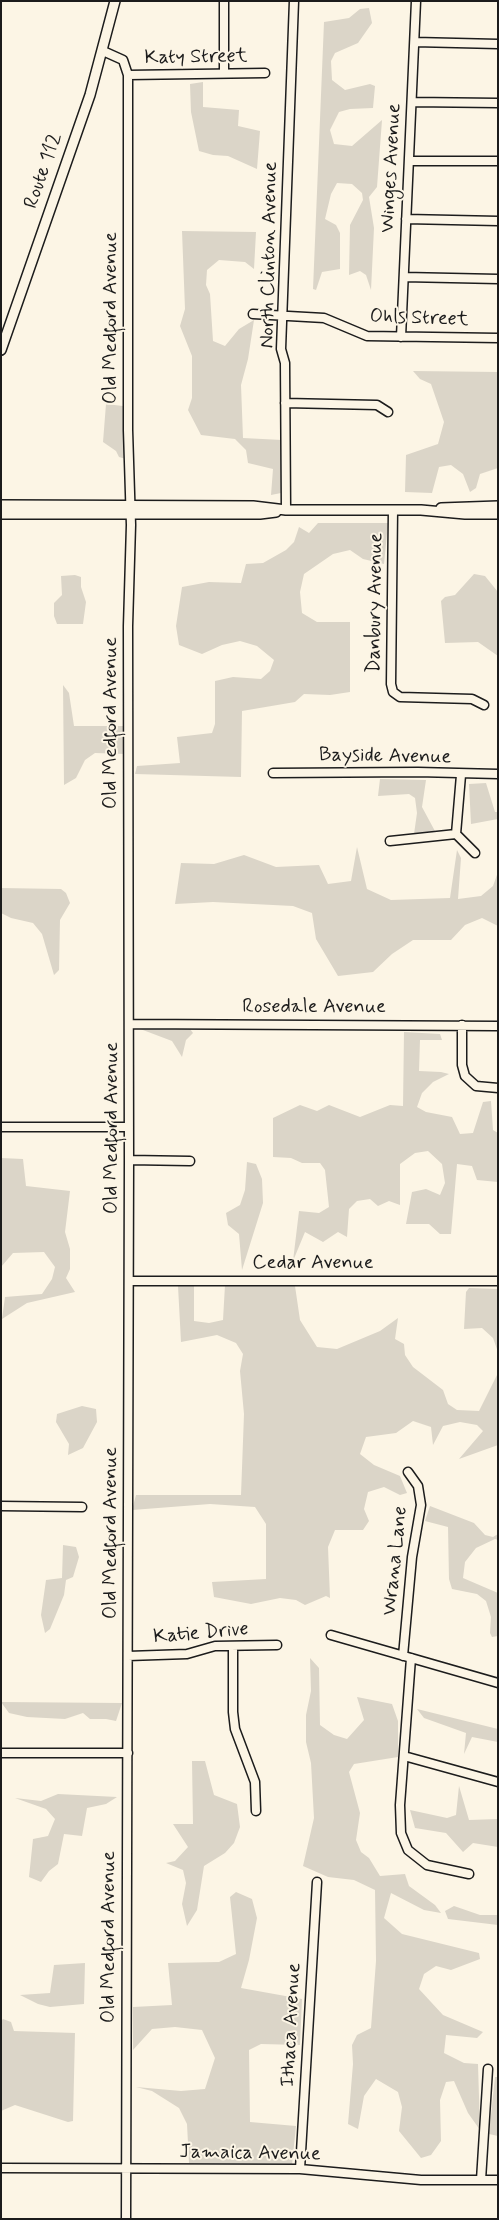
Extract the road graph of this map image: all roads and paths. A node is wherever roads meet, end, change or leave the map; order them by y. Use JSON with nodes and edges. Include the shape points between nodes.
{"nodes":[{"id":1,"x":115,"y":1,"type":"edge"},
{"id":2,"x":224,"y":1,"type":"edge"},
{"id":3,"x":294,"y":1,"type":"edge"},
{"id":4,"x":416,"y":1,"type":"edge"},
{"id":5,"x":415,"y":42,"type":"junction"},
{"id":6,"x":498,"y":44,"type":"edge"},
{"id":7,"x":103,"y":51,"type":"junction"},
{"id":8,"x":224,"y":73,"type":"junction"},
{"id":9,"x":265,"y":73,"type":"dead end"},
{"id":10,"x":128,"y":75,"type":"junction"},
{"id":11,"x":412,"y":102,"type":"junction"},
{"id":12,"x":498,"y":103,"type":"edge"},
{"id":13,"x":408,"y":161,"type":"junction"},
{"id":14,"x":498,"y":162,"type":"edge"},
{"id":15,"x":406,"y":219,"type":"junction"},
{"id":16,"x":498,"y":221,"type":"edge"},
{"id":17,"x":404,"y":277,"type":"junction"},
{"id":18,"x":498,"y":279,"type":"edge"},
{"id":19,"x":253,"y":314,"type":"dead end"},
{"id":20,"x":282,"y":314,"type":"junction"},
{"id":21,"x":401,"y":337,"type":"junction"},
{"id":22,"x":498,"y":338,"type":"edge"},
{"id":23,"x":1,"y":350,"type":"edge"},
{"id":24,"x":285,"y":403,"type":"junction"},
{"id":25,"x":388,"y":412,"type":"dead end"},
{"id":26,"x":131,"y":504,"type":"junction"},
{"id":27,"x":1,"y":505,"type":"edge"},
{"id":28,"x":498,"y":506,"type":"edge"},
{"id":29,"x":286,"y":510,"type":"junction"},
{"id":30,"x":393,"y":510,"type":"junction"},
{"id":31,"x":421,"y":510,"type":"junction"},
{"id":32,"x":1,"y":514,"type":"edge"},
{"id":33,"x":131,"y":514,"type":"junction"},
{"id":34,"x":498,"y":514,"type":"edge"},
{"id":35,"x":484,"y":705,"type":"dead end"},
{"id":36,"x":273,"y":773,"type":"dead end"},
{"id":37,"x":461,"y":774,"type":"junction"},
{"id":38,"x":498,"y":774,"type":"edge"},
{"id":39,"x":456,"y":834,"type":"junction"},
{"id":40,"x":390,"y":841,"type":"dead end"},
{"id":41,"x":475,"y":853,"type":"dead end"},
{"id":42,"x":129,"y":1024,"type":"junction"},
{"id":43,"x":462,"y":1025,"type":"junction"},
{"id":44,"x":498,"y":1026,"type":"edge"},
{"id":45,"x":498,"y":1088,"type":"edge"},
{"id":46,"x":1,"y":1127,"type":"edge"},
{"id":47,"x":129,"y":1127,"type":"junction"},
{"id":48,"x":129,"y":1160,"type":"junction"},
{"id":49,"x":190,"y":1161,"type":"dead end"},
{"id":50,"x":129,"y":1281,"type":"junction"},
{"id":51,"x":498,"y":1281,"type":"edge"},
{"id":52,"x":408,"y":1472,"type":"dead end"},
{"id":53,"x":1,"y":1506,"type":"edge"},
{"id":54,"x":82,"y":1507,"type":"dead end"},
{"id":55,"x":331,"y":1635,"type":"dead end"},
{"id":56,"x":277,"y":1645,"type":"dead end"},
{"id":57,"x":233,"y":1646,"type":"junction"},
{"id":58,"x":128,"y":1656,"type":"junction"},
{"id":59,"x":403,"y":1656,"type":"junction"},
{"id":60,"x":411,"y":1658,"type":"junction"},
{"id":61,"x":498,"y":1683,"type":"edge"},
{"id":62,"x":1,"y":1753,"type":"edge"},
{"id":63,"x":128,"y":1753,"type":"junction"},
{"id":64,"x":404,"y":1756,"type":"junction"},
{"id":65,"x":498,"y":1782,"type":"edge"},
{"id":66,"x":256,"y":1811,"type":"dead end"},
{"id":67,"x":469,"y":1874,"type":"dead end"},
{"id":68,"x":317,"y":1882,"type":"dead end"},
{"id":69,"x":488,"y":2069,"type":"dead end"},
{"id":70,"x":1,"y":2168,"type":"edge"},
{"id":71,"x":126,"y":2169,"type":"junction"},
{"id":72,"x":300,"y":2169,"type":"junction"},
{"id":73,"x":481,"y":2180,"type":"junction"},
{"id":74,"x":498,"y":2180,"type":"edge"},
{"id":75,"x":126,"y":2219,"type":"edge"}],
"edges":[{"from":1,"to":7,"type":"main road","name":"Route 112"},
{"from":2,"to":8,"type":"street"},
{"from":3,"to":20,"type":"street","name":"North Clinton Avenue"},
{"from":4,"to":5,"type":"street","name":"Winges Avenue"},
{"from":5,"to":6,"type":"street"},
{"from":5,"to":11,"type":"street","name":"Winges Avenue"},
{"from":7,"to":10,"type":"street","via":[[123,60]]},
{"from":7,"to":23,"type":"main road","name":"Route 112"},
{"from":8,"to":9,"type":"street","name":"Katy Street"},
{"from":8,"to":10,"type":"street","name":"Katy Street"},
{"from":10,"to":26,"type":"street","name":"Old Medford Avenue"},
{"from":11,"to":12,"type":"street"},
{"from":11,"to":13,"type":"street","name":"Winges Avenue"},
{"from":13,"to":14,"type":"street"},
{"from":13,"to":15,"type":"street","name":"Winges Avenue"},
{"from":15,"to":16,"type":"street"},
{"from":15,"to":17,"type":"street","name":"Winges Avenue"},
{"from":17,"to":18,"type":"street"},
{"from":17,"to":21,"type":"street","name":"Winges Avenue"},
{"from":19,"to":20,"type":"street","name":"Ohls Street"},
{"from":20,"to":21,"type":"street","name":"Ohls Street","via":[[324,318],[366,336]]},
{"from":20,"to":24,"type":"street","name":"North Clinton Avenue"},
{"from":21,"to":22,"type":"street","name":"Ohls Street"},
{"from":24,"to":25,"type":"street","via":[[377,405]]},
{"from":24,"to":29,"type":"street","name":"North Clinton Avenue"},
{"from":26,"to":27,"type":"main road"},
{"from":26,"to":29,"type":"main road","via":[[253,506]]},
{"from":26,"to":33,"type":"street","name":"Old Medford Avenue"},
{"from":28,"to":31,"type":"main road"},
{"from":29,"to":30,"type":"main road"},
{"from":29,"to":33,"type":"main road","via":[[260,514]]},
{"from":30,"to":31,"type":"main road"},
{"from":30,"to":35,"type":"street","name":"Danbury Avenue","via":[[393,692],[400,697],[472,700]]},
{"from":31,"to":34,"type":"main road"},
{"from":32,"to":33,"type":"main road"},
{"from":33,"to":42,"type":"street","name":"Old Medford Avenue","via":[[128,626]]},
{"from":36,"to":37,"type":"street","name":"Bayside Avenue"},
{"from":37,"to":38,"type":"street","name":"Bayside Avenue"},
{"from":37,"to":39,"type":"street"},
{"from":39,"to":40,"type":"street"},
{"from":39,"to":41,"type":"street"},
{"from":42,"to":43,"type":"street","name":"Rosedale Avenue"},
{"from":42,"to":47,"type":"street","name":"Old Medford Avenue"},
{"from":43,"to":44,"type":"street","name":"Rosedale Avenue"},
{"from":43,"to":45,"type":"street","via":[[462,1065],[466,1076],[476,1086]]},
{"from":46,"to":47,"type":"street"},
{"from":47,"to":48,"type":"street","name":"Old Medford Avenue"},
{"from":48,"to":49,"type":"street"},
{"from":48,"to":50,"type":"street","name":"Old Medford Avenue"},
{"from":50,"to":51,"type":"street","name":"Cedar Avenue"},
{"from":50,"to":58,"type":"street","name":"Old Medford Avenue"},
{"from":52,"to":59,"type":"street","name":"Wrana Lane","via":[[418,1486],[421,1505],[412,1557]]},
{"from":53,"to":54,"type":"street"},
{"from":55,"to":59,"type":"street"},
{"from":56,"to":57,"type":"street","name":"Katie Drive"},
{"from":57,"to":58,"type":"street","name":"Katie Drive","via":[[204,1648],[187,1654]]},
{"from":57,"to":66,"type":"street","via":[[235,1729],[255,1782]]},
{"from":58,"to":63,"type":"street","name":"Old Medford Avenue"},
{"from":59,"to":60,"type":"street"},
{"from":60,"to":61,"type":"street"},
{"from":60,"to":64,"type":"street"},
{"from":62,"to":63,"type":"street"},
{"from":63,"to":71,"type":"street","name":"Old Medford Avenue"},
{"from":64,"to":65,"type":"street"},
{"from":64,"to":67,"type":"street","via":[[400,1805],[402,1833],[408,1850],[427,1865]]},
{"from":68,"to":72,"type":"street","name":"Ithaca Avenue"},
{"from":69,"to":73,"type":"street"},
{"from":70,"to":71,"type":"street","name":"Jamaica Avenue"},
{"from":71,"to":72,"type":"street","name":"Jamaica Avenue"},
{"from":71,"to":75,"type":"street","name":"Old Medford Avenue"},
{"from":72,"to":73,"type":"street","name":"Jamaica Avenue","via":[[421,2180]]},
{"from":73,"to":74,"type":"street","name":"Jamaica Avenue"}]}
